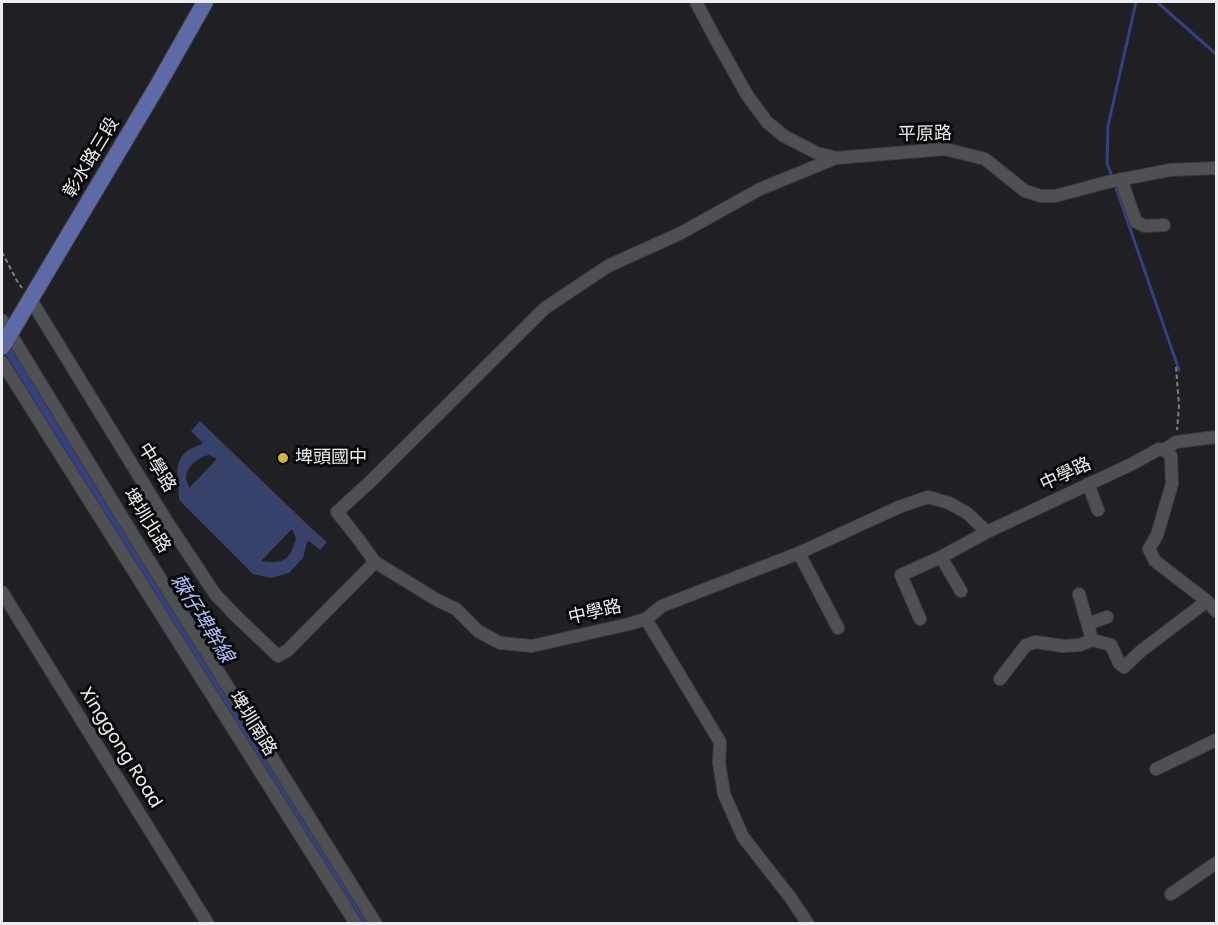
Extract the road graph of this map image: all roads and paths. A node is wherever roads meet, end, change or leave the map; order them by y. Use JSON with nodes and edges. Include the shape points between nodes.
{"nodes":[{"id":1,"x":205,"y":2,"type":"edge"},
{"id":2,"x":696,"y":2,"type":"edge"},
{"id":3,"x":836,"y":158,"type":"junction"},
{"id":4,"x":1216,"y":168,"type":"edge"},
{"id":5,"x":1121,"y":179,"type":"junction"},
{"id":6,"x":1164,"y":225,"type":"dead end"},
{"id":7,"x":2,"y":252,"type":"edge"},
{"id":8,"x":31,"y":300,"type":"junction"},
{"id":9,"x":4,"y":334,"type":"edge"},
{"id":10,"x":2,"y":362,"type":"edge"},
{"id":11,"x":1176,"y":367,"type":"dead end"},
{"id":12,"x":1216,"y":437,"type":"edge"},
{"id":13,"x":1176,"y":442,"type":"junction"},
{"id":14,"x":1164,"y":450,"type":"junction"},
{"id":15,"x":1088,"y":484,"type":"junction"},
{"id":16,"x":1098,"y":510,"type":"dead end"},
{"id":17,"x":987,"y":532,"type":"junction"},
{"id":18,"x":799,"y":553,"type":"junction"},
{"id":19,"x":941,"y":557,"type":"junction"},
{"id":20,"x":375,"y":562,"type":"junction"},
{"id":21,"x":961,"y":591,"type":"dead end"},
{"id":22,"x":2,"y":592,"type":"edge"},
{"id":23,"x":1080,"y":594,"type":"dead end"},
{"id":24,"x":1208,"y":601,"type":"junction"},
{"id":25,"x":1216,"y":611,"type":"edge"},
{"id":26,"x":1107,"y":617,"type":"dead end"},
{"id":27,"x":646,"y":619,"type":"junction"},
{"id":28,"x":920,"y":619,"type":"dead end"},
{"id":29,"x":1088,"y":624,"type":"junction"},
{"id":30,"x":838,"y":628,"type":"dead end"},
{"id":31,"x":1092,"y":640,"type":"junction"},
{"id":32,"x":1000,"y":679,"type":"dead end"},
{"id":33,"x":1216,"y":740,"type":"edge"},
{"id":34,"x":1156,"y":769,"type":"dead end"},
{"id":35,"x":1216,"y":863,"type":"edge"},
{"id":36,"x":1171,"y":894,"type":"dead end"},
{"id":37,"x":208,"y":924,"type":"edge"},
{"id":38,"x":356,"y":924,"type":"edge"},
{"id":39,"x":376,"y":924,"type":"edge"},
{"id":40,"x":807,"y":924,"type":"edge"}],
"edges":[{"from":1,"to":8,"type":"main road","name":"彰水路三段"},
{"from":2,"to":3,"type":"street","name":"平原路","via":[[767,122],[784,136]]},
{"from":3,"to":5,"type":"street","name":"平原路","via":[[945,149],[985,159],[1026,191],[1041,196]]},
{"from":3,"to":20,"type":"street","via":[[760,189],[681,233],[608,266],[545,308],[337,512]]},
{"from":4,"to":5,"type":"street","name":"平原路","via":[[1170,170]]},
{"from":5,"to":6,"type":"street","via":[[1136,222],[1145,226]]},
{"from":7,"to":8,"type":"path"},
{"from":8,"to":9,"type":"main road","name":"彰水路三段"},
{"from":8,"to":20,"type":"street","name":"中學路","via":[[215,594],[278,656]]},
{"from":9,"to":39,"type":"street","name":"埤圳北路"},
{"from":10,"to":38,"type":"street","name":"埤圳南路"},
{"from":11,"to":13,"type":"path"},
{"from":12,"to":13,"type":"street"},
{"from":13,"to":14,"type":"street","name":"中學路"},
{"from":14,"to":15,"type":"street","name":"中學路"},
{"from":14,"to":24,"type":"street","via":[[1171,456],[1172,484],[1149,549],[1155,561]]},
{"from":15,"to":16,"type":"street"},
{"from":15,"to":17,"type":"street","name":"中學路"},
{"from":17,"to":18,"type":"street","name":"中學路","via":[[967,513],[928,497]]},
{"from":17,"to":19,"type":"street"},
{"from":18,"to":27,"type":"street","name":"中學路","via":[[662,606]]},
{"from":18,"to":30,"type":"street"},
{"from":19,"to":21,"type":"street"},
{"from":19,"to":28,"type":"street","via":[[902,575]]},
{"from":20,"to":27,"type":"street","name":"中學路","via":[[456,609],[478,631],[500,643],[531,646]]},
{"from":22,"to":37,"type":"street","name":"Xinggong Road"},
{"from":23,"to":29,"type":"street"},
{"from":24,"to":25,"type":"street"},
{"from":24,"to":31,"type":"street","via":[[1124,667],[1111,645]]},
{"from":26,"to":29,"type":"street"},
{"from":27,"to":40,"type":"street","via":[[720,742],[724,794],[743,837]]},
{"from":29,"to":31,"type":"street"},
{"from":31,"to":32,"type":"street","via":[[1080,645],[1026,645]]},
{"from":33,"to":34,"type":"street"},
{"from":35,"to":36,"type":"street"}]}
